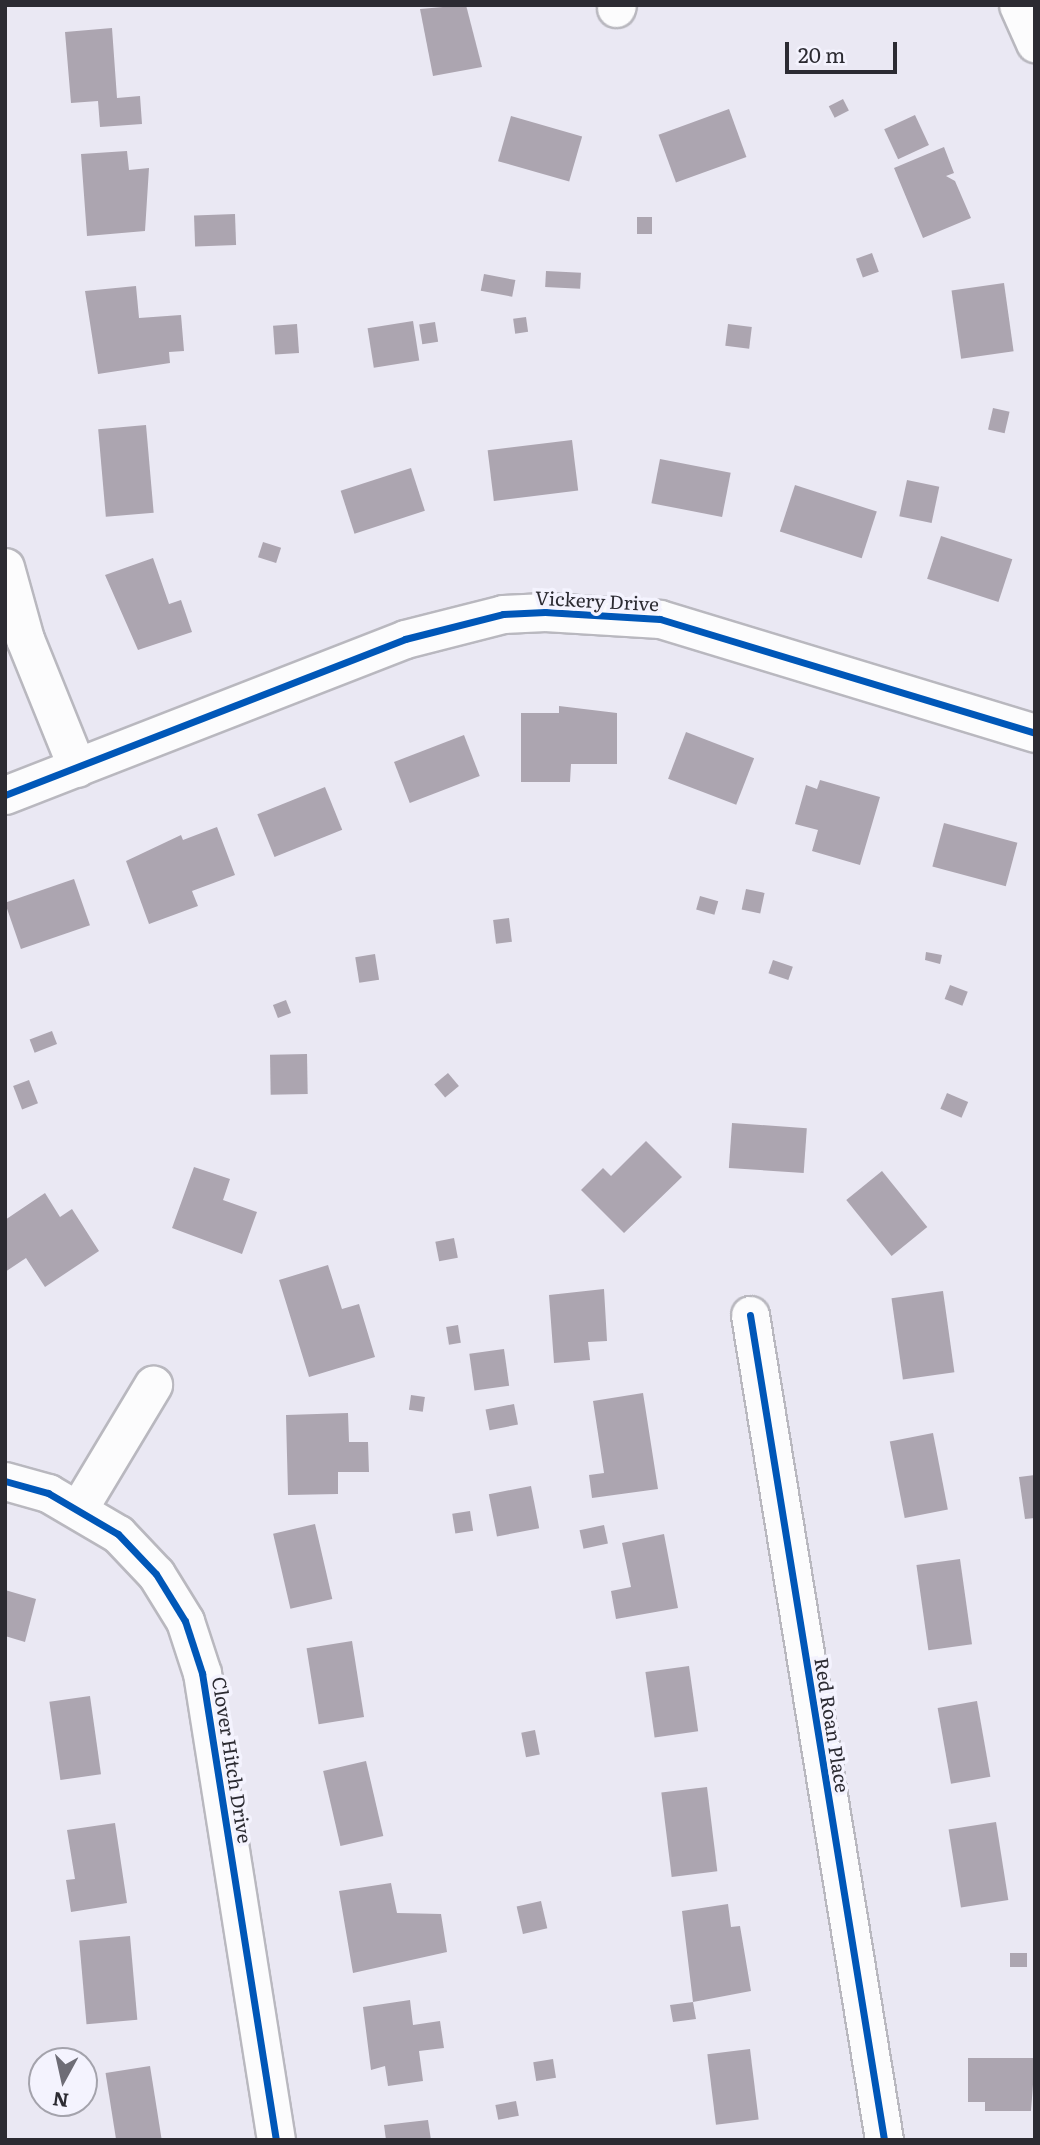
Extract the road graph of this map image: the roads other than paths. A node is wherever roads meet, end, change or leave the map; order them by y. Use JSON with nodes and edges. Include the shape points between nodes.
{"nodes":[{"id":1,"x":1018,"y":5,"type":"edge"},
{"id":2,"x":1035,"y":43,"type":"edge"},
{"id":3,"x":5,"y":568,"type":"edge"},
{"id":4,"x":1035,"y":733,"type":"edge"},
{"id":5,"x":77,"y":768,"type":"junction"},
{"id":6,"x":5,"y":795,"type":"edge"},
{"id":7,"x":750,"y":1315,"type":"dead end"},
{"id":8,"x":153,"y":1385,"type":"dead end"},
{"id":9,"x":5,"y":1481,"type":"edge"},
{"id":10,"x":79,"y":1508,"type":"junction"},
{"id":11,"x":276,"y":2140,"type":"edge"},
{"id":12,"x":884,"y":2140,"type":"edge"}],
"edges":[{"from":1,"to":2,"type":"street"},
{"from":3,"to":5,"type":"street","via":[[24,639]]},
{"from":4,"to":5,"type":"street","name":"Vickery Drive","via":[[660,619],[545,612],[503,614],[405,639]]},
{"from":5,"to":6,"type":"street","name":"Vickery Drive"},
{"from":7,"to":12,"type":"street","name":"Red Roan Place"},
{"from":8,"to":10,"type":"street"},
{"from":9,"to":10,"type":"street","name":"Clover Hitch Drive"},
{"from":10,"to":11,"type":"street","name":"Clover Hitch Drive","via":[[118,1535],[156,1574],[195,1646]]}]}
